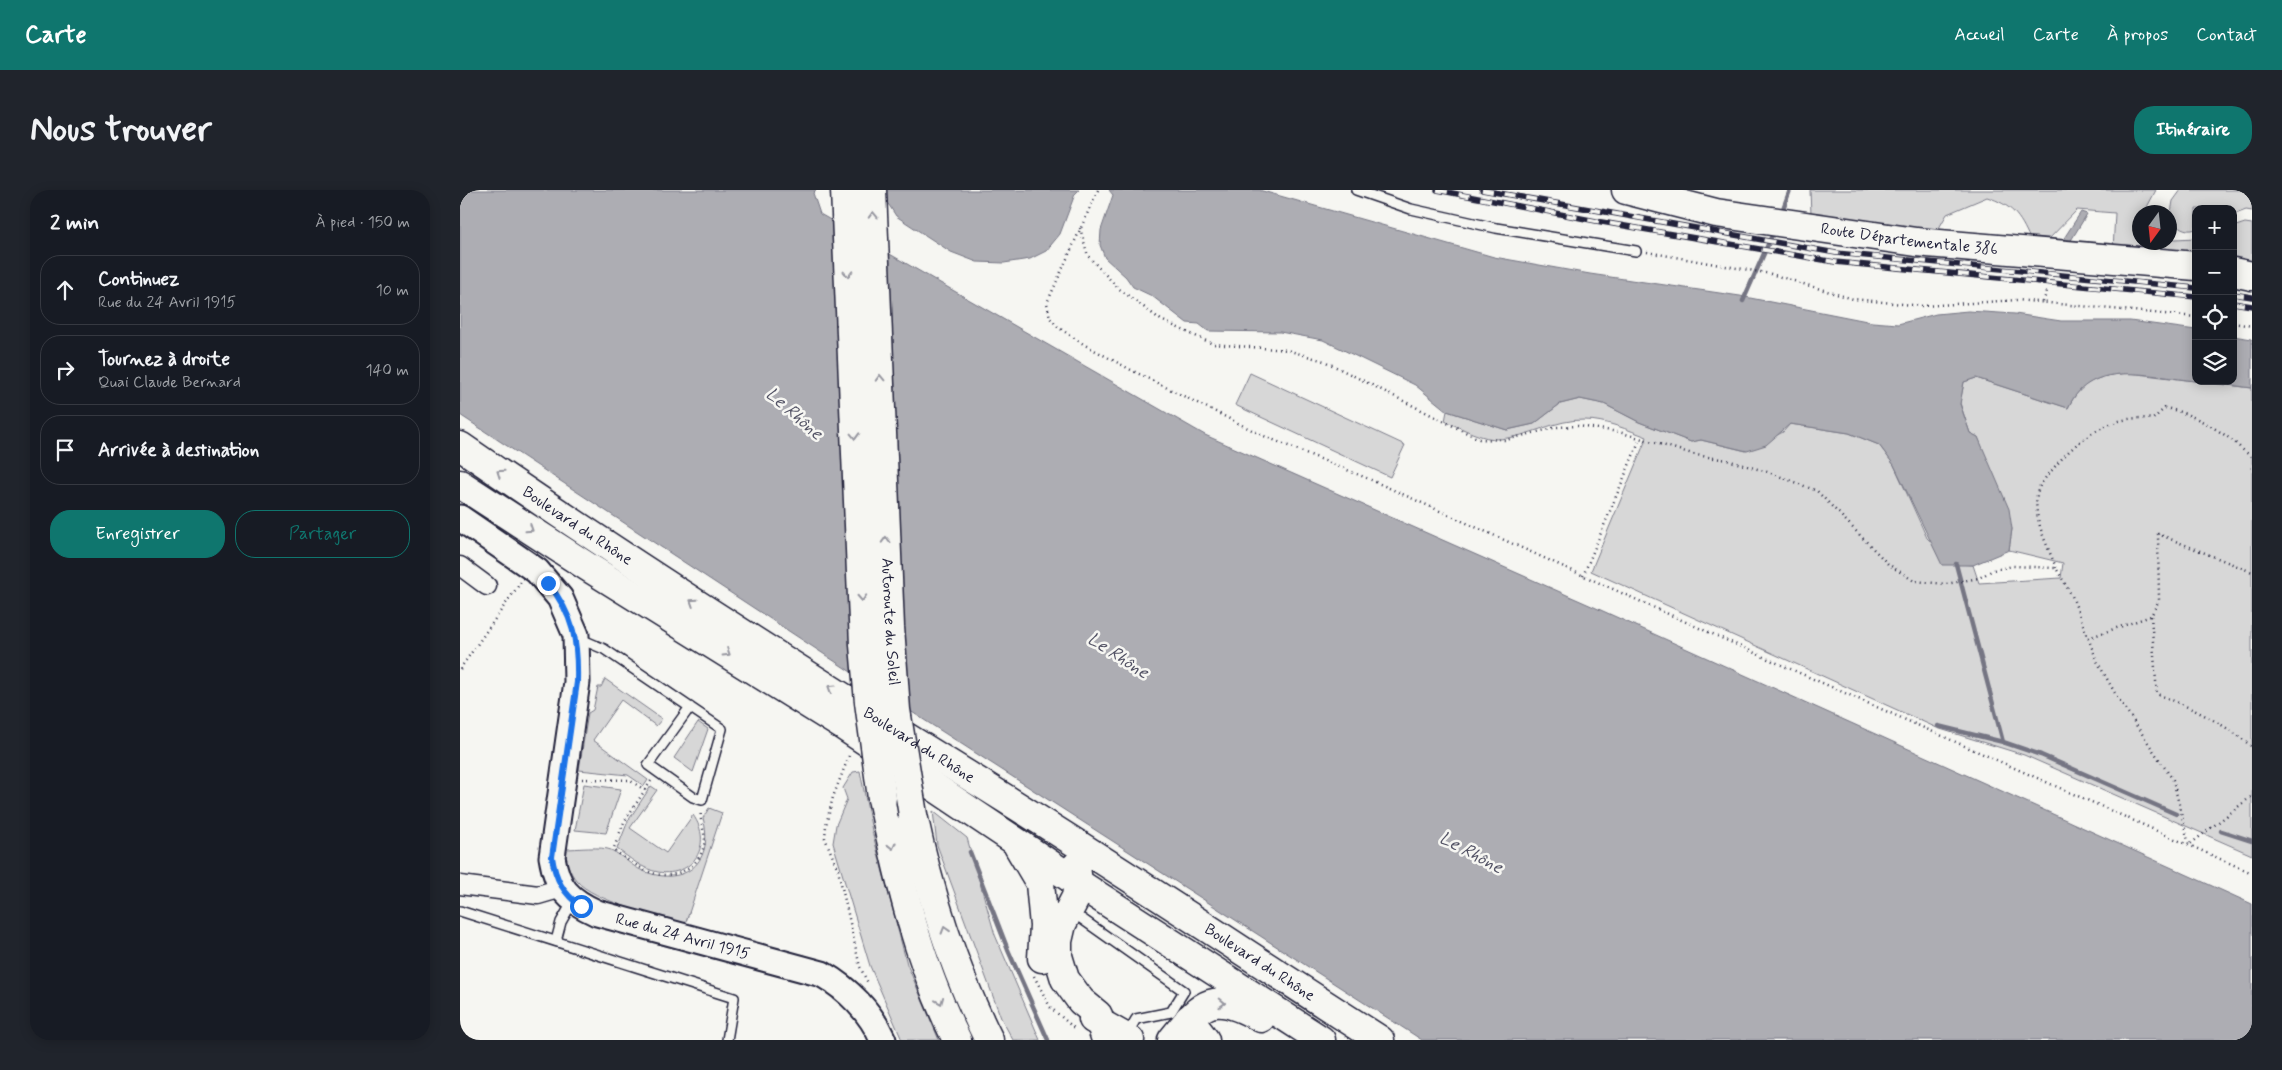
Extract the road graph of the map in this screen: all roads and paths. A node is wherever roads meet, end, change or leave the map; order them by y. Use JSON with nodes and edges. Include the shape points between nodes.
{"nodes":[{"id":1,"x":845,"y":190,"type":"edge"},
{"id":2,"x":872,"y":190,"type":"edge"},
{"id":3,"x":1356,"y":190,"type":"edge"},
{"id":4,"x":1626,"y":190,"type":"edge"},
{"id":5,"x":1097,"y":191,"type":"edge"},
{"id":6,"x":1080,"y":228,"type":"junction"},
{"id":7,"x":1636,"y":251,"type":"joint"},
{"id":8,"x":2192,"y":266,"type":"edge"},
{"id":9,"x":2237,"y":273,"type":"edge"},
{"id":10,"x":2252,"y":276,"type":"edge"},
{"id":11,"x":2047,"y":291,"type":"dead end"},
{"id":12,"x":2043,"y":302,"type":"junction"},
{"id":13,"x":2192,"y":317,"type":"edge"},
{"id":14,"x":2237,"y":324,"type":"edge"},
{"id":15,"x":2252,"y":326,"type":"edge"},
{"id":16,"x":1640,"y":439,"type":"junction"},
{"id":17,"x":460,"y":446,"type":"edge"},
{"id":18,"x":2252,"y":456,"type":"edge"},
{"id":19,"x":460,"y":484,"type":"edge"},
{"id":20,"x":460,"y":518,"type":"edge"},
{"id":21,"x":460,"y":566,"type":"edge"},
{"id":22,"x":2056,"y":568,"type":"junction"},
{"id":23,"x":2252,"y":572,"type":"edge"},
{"id":24,"x":526,"y":575,"type":"dead end"},
{"id":25,"x":1583,"y":576,"type":"junction"},
{"id":26,"x":488,"y":586,"type":"dead end"},
{"id":27,"x":2152,"y":616,"type":"junction"},
{"id":28,"x":576,"y":638,"type":"junction"},
{"id":29,"x":2088,"y":638,"type":"junction"},
{"id":30,"x":460,"y":669,"type":"edge"},
{"id":31,"x":690,"y":707,"type":"junction"},
{"id":32,"x":871,"y":716,"type":"junction"},
{"id":33,"x":2252,"y":747,"type":"edge"},
{"id":34,"x":843,"y":751,"type":"dead end"},
{"id":35,"x":657,"y":771,"type":"junction"},
{"id":36,"x":562,"y":784,"type":"junction"},
{"id":37,"x":645,"y":790,"type":"junction"},
{"id":38,"x":2252,"y":796,"type":"edge"},
{"id":39,"x":702,"y":800,"type":"junction"},
{"id":40,"x":1014,"y":840,"type":"junction"},
{"id":41,"x":2189,"y":845,"type":"junction"},
{"id":42,"x":2252,"y":873,"type":"edge"},
{"id":43,"x":1078,"y":883,"type":"junction"},
{"id":44,"x":460,"y":885,"type":"edge"},
{"id":45,"x":568,"y":894,"type":"junction"},
{"id":46,"x":460,"y":911,"type":"edge"},
{"id":47,"x":1082,"y":919,"type":"dead end"},
{"id":48,"x":1044,"y":926,"type":"junction"},
{"id":49,"x":556,"y":941,"type":"junction"},
{"id":50,"x":1033,"y":972,"type":"dead end"},
{"id":51,"x":871,"y":988,"type":"dead end"},
{"id":52,"x":1181,"y":1014,"type":"junction"},
{"id":53,"x":1108,"y":1034,"type":"edge"},
{"id":54,"x":728,"y":1040,"type":"edge"},
{"id":55,"x":883,"y":1040,"type":"edge"},
{"id":56,"x":957,"y":1040,"type":"edge"},
{"id":57,"x":989,"y":1040,"type":"edge"},
{"id":58,"x":1172,"y":1040,"type":"edge"},
{"id":59,"x":1206,"y":1040,"type":"edge"},
{"id":60,"x":1299,"y":1040,"type":"edge"},
{"id":61,"x":1320,"y":1040,"type":"edge"},
{"id":62,"x":1349,"y":1040,"type":"edge"},
{"id":63,"x":1380,"y":1040,"type":"edge"}],
"edges":[{"from":1,"to":56,"type":"main road","name":"Autoroute du Soleil","one_way":true,"bridge":true,"via":[[869,702],[882,798],[894,851],[929,974]]},
{"from":57,"to":2,"type":"main road","name":"Autoroute du Soleil","one_way":true,"bridge":true,"via":[[957,969],[926,866],[913,814],[896,710]]},
{"from":3,"to":7,"type":"lane","via":[[1411,209],[1496,228]]},
{"from":4,"to":8,"type":"main road","name":"Route Départementale 386","via":[[1716,213],[1916,242]]},
{"from":5,"to":6,"type":"path"},
{"from":6,"to":16,"type":"path","via":[[1088,256],[1118,288],[1161,320],[1213,344],[1287,350],[1324,361],[1479,439],[1506,440],[1557,427],[1578,426],[1619,432]]},
{"from":6,"to":25,"type":"path","via":[[1047,303],[1050,318],[1059,328],[1132,371],[1264,436],[1369,479]]},
{"from":7,"to":12,"type":"path","via":[[1771,274],[1853,299],[1923,306],[2017,300]]},
{"from":9,"to":10,"type":"main road"},
{"from":11,"to":12,"type":"path"},
{"from":12,"to":13,"type":"path"},
{"from":14,"to":15,"type":"path"},
{"from":16,"to":22,"type":"path","via":[[1771,473],[1817,491],[1888,564],[1914,581],[1946,584],[1979,578],[1992,570],[2012,566]]},
{"from":16,"to":25,"type":"path"},
{"from":32,"to":17,"type":"main road","name":"Boulevard du Rhône","one_way":true,"via":[[696,605]]},
{"from":18,"to":22,"type":"path","via":[[2205,424],[2165,408],[2153,419],[2119,420],[2098,428],[2065,454],[2037,494],[2039,522]]},
{"from":19,"to":40,"type":"main road","name":"Boulevard du Rhône","one_way":true,"via":[[811,705]]},
{"from":20,"to":28,"type":"main road","via":[[543,577],[560,598]]},
{"from":21,"to":26,"type":"street"},
{"from":22,"to":29,"type":"path","via":[[2072,596]]},
{"from":23,"to":27,"type":"path","via":[[2158,534],[2159,600]]},
{"from":24,"to":30,"type":"path"},
{"from":25,"to":41,"type":"path"},
{"from":27,"to":29,"type":"path"},
{"from":27,"to":33,"type":"path","via":[[2157,694],[2182,704],[2241,737]]},
{"from":28,"to":31,"type":"lane","via":[[604,649]]},
{"from":28,"to":36,"type":"main road","via":[[577,682]]},
{"from":29,"to":41,"type":"path","via":[[2116,694],[2173,780]]},
{"from":31,"to":35,"type":"lane","via":[[648,765]]},
{"from":31,"to":39,"type":"lane","via":[[722,729]]},
{"from":32,"to":43,"type":"main road","via":[[974,794],[1068,852],[1076,864]]},
{"from":32,"to":63,"type":"main road","name":"Boulevard du Rhône"},
{"from":34,"to":51,"type":"path","via":[[851,757],[833,798],[825,838],[838,870],[860,967]]},
{"from":35,"to":37,"type":"path"},
{"from":35,"to":39,"type":"lane"},
{"from":36,"to":37,"type":"path","via":[[582,779],[629,780]]},
{"from":36,"to":45,"type":"main road","via":[[552,857],[554,870]]},
{"from":37,"to":39,"type":"path","via":[[624,822],[614,848],[641,868],[658,874],[682,871],[692,866],[701,855],[705,837],[700,817]]},
{"from":38,"to":41,"type":"path"},
{"from":40,"to":43,"type":"main road","name":"Boulevard du Rhône"},
{"from":40,"to":48,"type":"main road","via":[[1040,883]]},
{"from":41,"to":42,"type":"path"},
{"from":43,"to":48,"type":"main road","via":[[1061,894]]},
{"from":43,"to":53,"type":"main road","via":[[1076,897],[1066,914],[1058,941],[1059,962],[1071,989],[1098,1015]]},
{"from":43,"to":61,"type":"main road","name":"Boulevard du Rhône"},
{"from":43,"to":62,"type":"main road","via":[[1094,878],[1114,887]]},
{"from":44,"to":45,"type":"street","via":[[538,895]]},
{"from":45,"to":49,"type":"lane"},
{"from":45,"to":55,"type":"main road","name":"Rue du 24 Avril 1915","via":[[597,913],[822,974],[850,993]]},
{"from":46,"to":49,"type":"lane"},
{"from":47,"to":52,"type":"lane","via":[[1184,991]]},
{"from":48,"to":53,"type":"main road","via":[[1044,970],[1056,996],[1070,1011]]},
{"from":49,"to":54,"type":"lane","via":[[734,998]]},
{"from":50,"to":53,"type":"path","via":[[1050,1007]]},
{"from":52,"to":53,"type":"lane","via":[[1171,1012],[1136,1019]]},
{"from":52,"to":58,"type":"main road"},
{"from":52,"to":59,"type":"main road"},
{"from":52,"to":60,"type":"main road","one_way":true,"via":[[1217,1002],[1233,1004]]}]}
